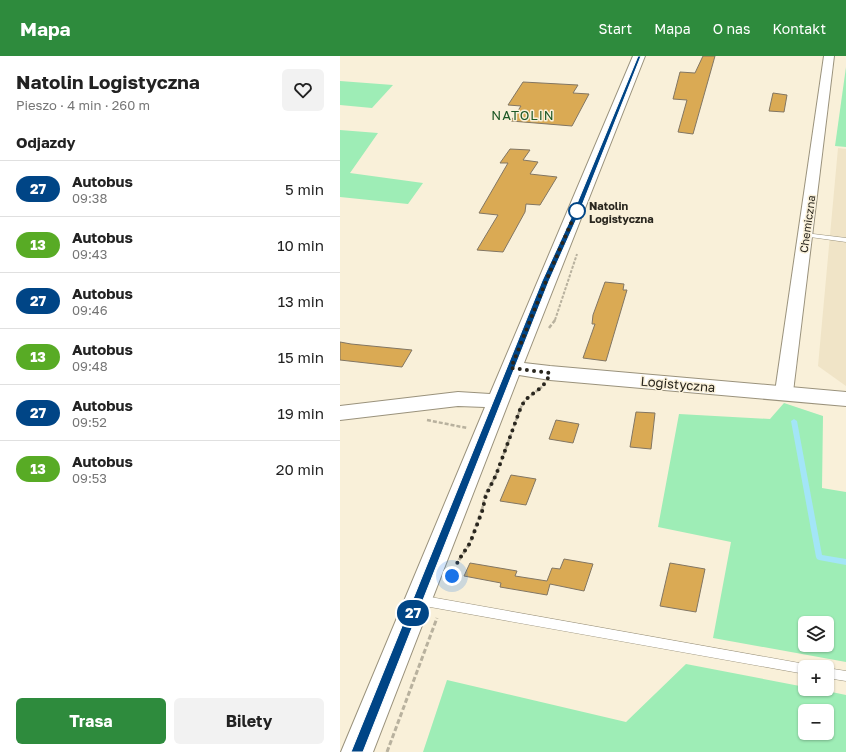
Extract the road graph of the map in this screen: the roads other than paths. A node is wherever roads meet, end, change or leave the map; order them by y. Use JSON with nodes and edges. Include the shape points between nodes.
{"nodes":[{"id":1,"x":639,"y":56,"type":"edge"},
{"id":2,"x":829,"y":56,"type":"edge"},
{"id":3,"x":805,"y":235,"type":"junction"},
{"id":4,"x":846,"y":240,"type":"edge"},
{"id":5,"x":511,"y":368,"type":"junction"},
{"id":6,"x":784,"y":392,"type":"junction"},
{"id":7,"x":846,"y":399,"type":"edge"},
{"id":8,"x":498,"y":402,"type":"junction"},
{"id":9,"x":340,"y":413,"type":"edge"},
{"id":10,"x":430,"y":602,"type":"junction"},
{"id":11,"x":798,"y":668,"type":"edge"},
{"id":12,"x":834,"y":674,"type":"edge"},
{"id":13,"x":846,"y":676,"type":"edge"},
{"id":14,"x":357,"y":752,"type":"edge"}],
"edges":[{"from":1,"to":5,"type":"street"},
{"from":2,"to":3,"type":"street","name":"Chemiczna"},
{"from":3,"to":4,"type":"lane"},
{"from":3,"to":6,"type":"street","name":"Chemiczna"},
{"from":5,"to":6,"type":"street","name":"Logistyczna"},
{"from":5,"to":8,"type":"street"},
{"from":6,"to":7,"type":"street","name":"Logistyczna"},
{"from":8,"to":9,"type":"street","via":[[458,399]]},
{"from":8,"to":10,"type":"street"},
{"from":10,"to":11,"type":"lane"},
{"from":10,"to":14,"type":"street"},
{"from":12,"to":13,"type":"lane"}]}
